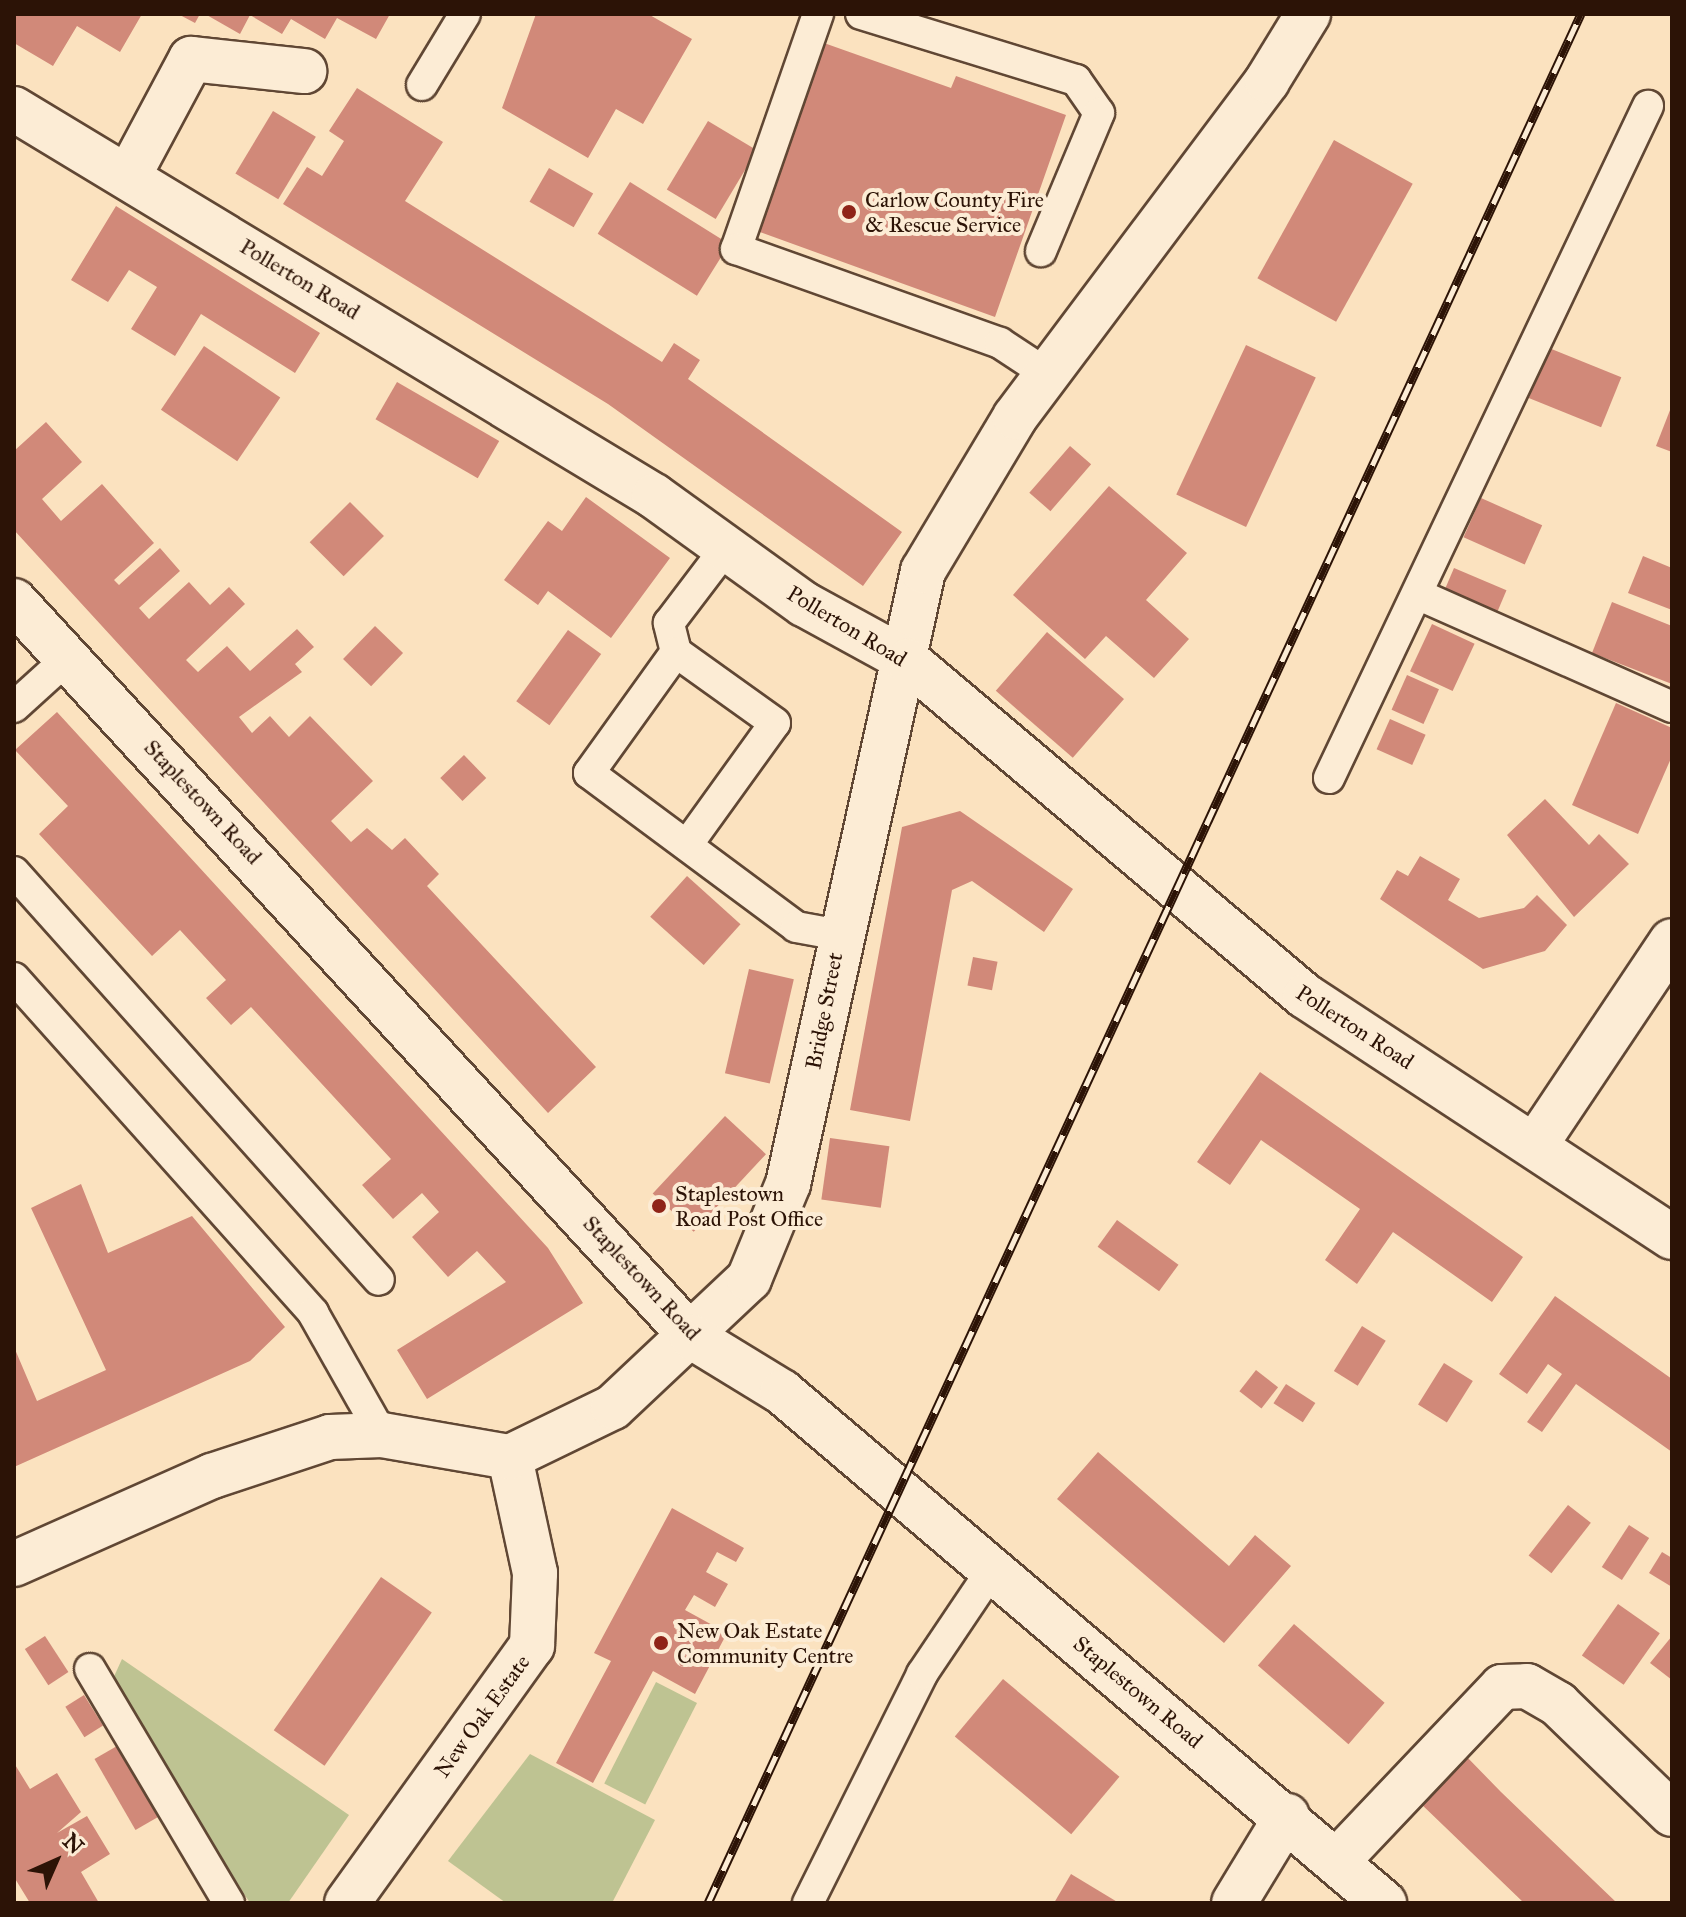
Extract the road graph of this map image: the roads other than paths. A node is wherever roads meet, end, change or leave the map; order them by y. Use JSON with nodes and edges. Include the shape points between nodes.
{"nodes":[{"id":1,"x":465,"y":14,"type":"edge"},
{"id":2,"x":818,"y":14,"type":"edge"},
{"id":3,"x":861,"y":14,"type":"edge"},
{"id":4,"x":1308,"y":14,"type":"edge"},
{"id":5,"x":899,"y":20,"type":"edge"},
{"id":6,"x":304,"y":71,"type":"dead end"},
{"id":7,"x":422,"y":85,"type":"dead end"},
{"id":8,"x":1648,"y":106,"type":"dead end"},
{"id":9,"x":14,"y":109,"type":"edge"},
{"id":10,"x":128,"y":177,"type":"junction"},
{"id":11,"x":1041,"y":251,"type":"dead end"},
{"id":12,"x":1047,"y":374,"type":"junction"},
{"id":13,"x":726,"y":548,"type":"junction"},
{"id":14,"x":1417,"y":594,"type":"junction"},
{"id":15,"x":14,"y":601,"type":"edge"},
{"id":16,"x":676,"y":652,"type":"junction"},
{"id":17,"x":68,"y":658,"type":"junction"},
{"id":18,"x":908,"y":661,"type":"junction"},
{"id":19,"x":14,"y":707,"type":"edge"},
{"id":20,"x":1672,"y":707,"type":"edge"},
{"id":21,"x":1329,"y":778,"type":"dead end"},
{"id":22,"x":687,"y":845,"type":"junction"},
{"id":23,"x":14,"y":872,"type":"edge"},
{"id":24,"x":840,"y":935,"type":"junction"},
{"id":25,"x":1672,"y":941,"type":"edge"},
{"id":26,"x":14,"y":978,"type":"edge"},
{"id":27,"x":1536,"y":1144,"type":"junction"},
{"id":28,"x":1672,"y":1237,"type":"edge"},
{"id":29,"x":379,"y":1280,"type":"dead end"},
{"id":30,"x":692,"y":1337,"type":"junction"},
{"id":31,"x":382,"y":1435,"type":"junction"},
{"id":32,"x":510,"y":1457,"type":"junction"},
{"id":33,"x":14,"y":1564,"type":"edge"},
{"id":34,"x":992,"y":1570,"type":"junction"},
{"id":35,"x":90,"y":1669,"type":"dead end"},
{"id":36,"x":1672,"y":1814,"type":"edge"},
{"id":37,"x":1287,"y":1816,"type":"junction"},
{"id":38,"x":1337,"y":1861,"type":"junction"},
{"id":39,"x":229,"y":1903,"type":"edge"},
{"id":40,"x":347,"y":1903,"type":"edge"},
{"id":41,"x":808,"y":1903,"type":"edge"},
{"id":42,"x":1234,"y":1903,"type":"edge"},
{"id":43,"x":1384,"y":1903,"type":"edge"}],
"edges":[{"from":1,"to":7,"type":"lane"},
{"from":2,"to":12,"type":"lane","via":[[736,249],[1000,343]]},
{"from":3,"to":5,"type":"lane"},
{"from":4,"to":12,"type":"main road","name":"Bridge Street","via":[[1267,81]]},
{"from":5,"to":11,"type":"lane","via":[[1076,80],[1099,113]]},
{"from":6,"to":10,"type":"main road","via":[[191,59]]},
{"from":8,"to":14,"type":"lane"},
{"from":9,"to":10,"type":"main road","name":"Pollerton Road"},
{"from":10,"to":13,"type":"main road","name":"Pollerton Road","via":[[654,496]]},
{"from":12,"to":18,"type":"main road","name":"Bridge Street","via":[[923,571]]},
{"from":13,"to":16,"type":"lane","via":[[669,623]]},
{"from":13,"to":18,"type":"main road","name":"Pollerton Road","via":[[804,604]]},
{"from":14,"to":20,"type":"lane"},
{"from":14,"to":21,"type":"lane"},
{"from":15,"to":17,"type":"main road","name":"Staplestown Road"},
{"from":16,"to":22,"type":"lane","via":[[589,773]]},
{"from":16,"to":22,"type":"lane","via":[[775,723]]},
{"from":17,"to":19,"type":"lane"},
{"from":17,"to":30,"type":"main road","name":"Staplestown Road"},
{"from":18,"to":24,"type":"main road","name":"Bridge Street"},
{"from":18,"to":27,"type":"main road","name":"Pollerton Road","via":[[1305,996]]},
{"from":22,"to":24,"type":"lane","via":[[796,927]]},
{"from":23,"to":29,"type":"lane"},
{"from":24,"to":30,"type":"main road","name":"Bridge Street","via":[[788,1184],[749,1279]]},
{"from":25,"to":27,"type":"main road"},
{"from":26,"to":31,"type":"lane","via":[[313,1313]]},
{"from":27,"to":28,"type":"main road","name":"Pollerton Road"},
{"from":30,"to":32,"type":"main road","name":"Bridge Street","via":[[613,1407]]},
{"from":30,"to":34,"type":"main road","name":"Staplestown Road","via":[[782,1392]]},
{"from":31,"to":32,"type":"main road"},
{"from":31,"to":33,"type":"main road","via":[[330,1437],[212,1476]]},
{"from":32,"to":40,"type":"main road","name":"New Oak Estate","via":[[535,1573],[539,1612],[532,1646]]},
{"from":34,"to":37,"type":"main road","name":"Staplestown Road"},
{"from":34,"to":41,"type":"lane","via":[[922,1674]]},
{"from":35,"to":39,"type":"lane"},
{"from":36,"to":38,"type":"main road","via":[[1558,1704],[1527,1686],[1502,1687]]},
{"from":37,"to":38,"type":"main road","name":"Staplestown Road"},
{"from":37,"to":42,"type":"main road"},
{"from":38,"to":43,"type":"main road","name":"Staplestown Road"}]}
